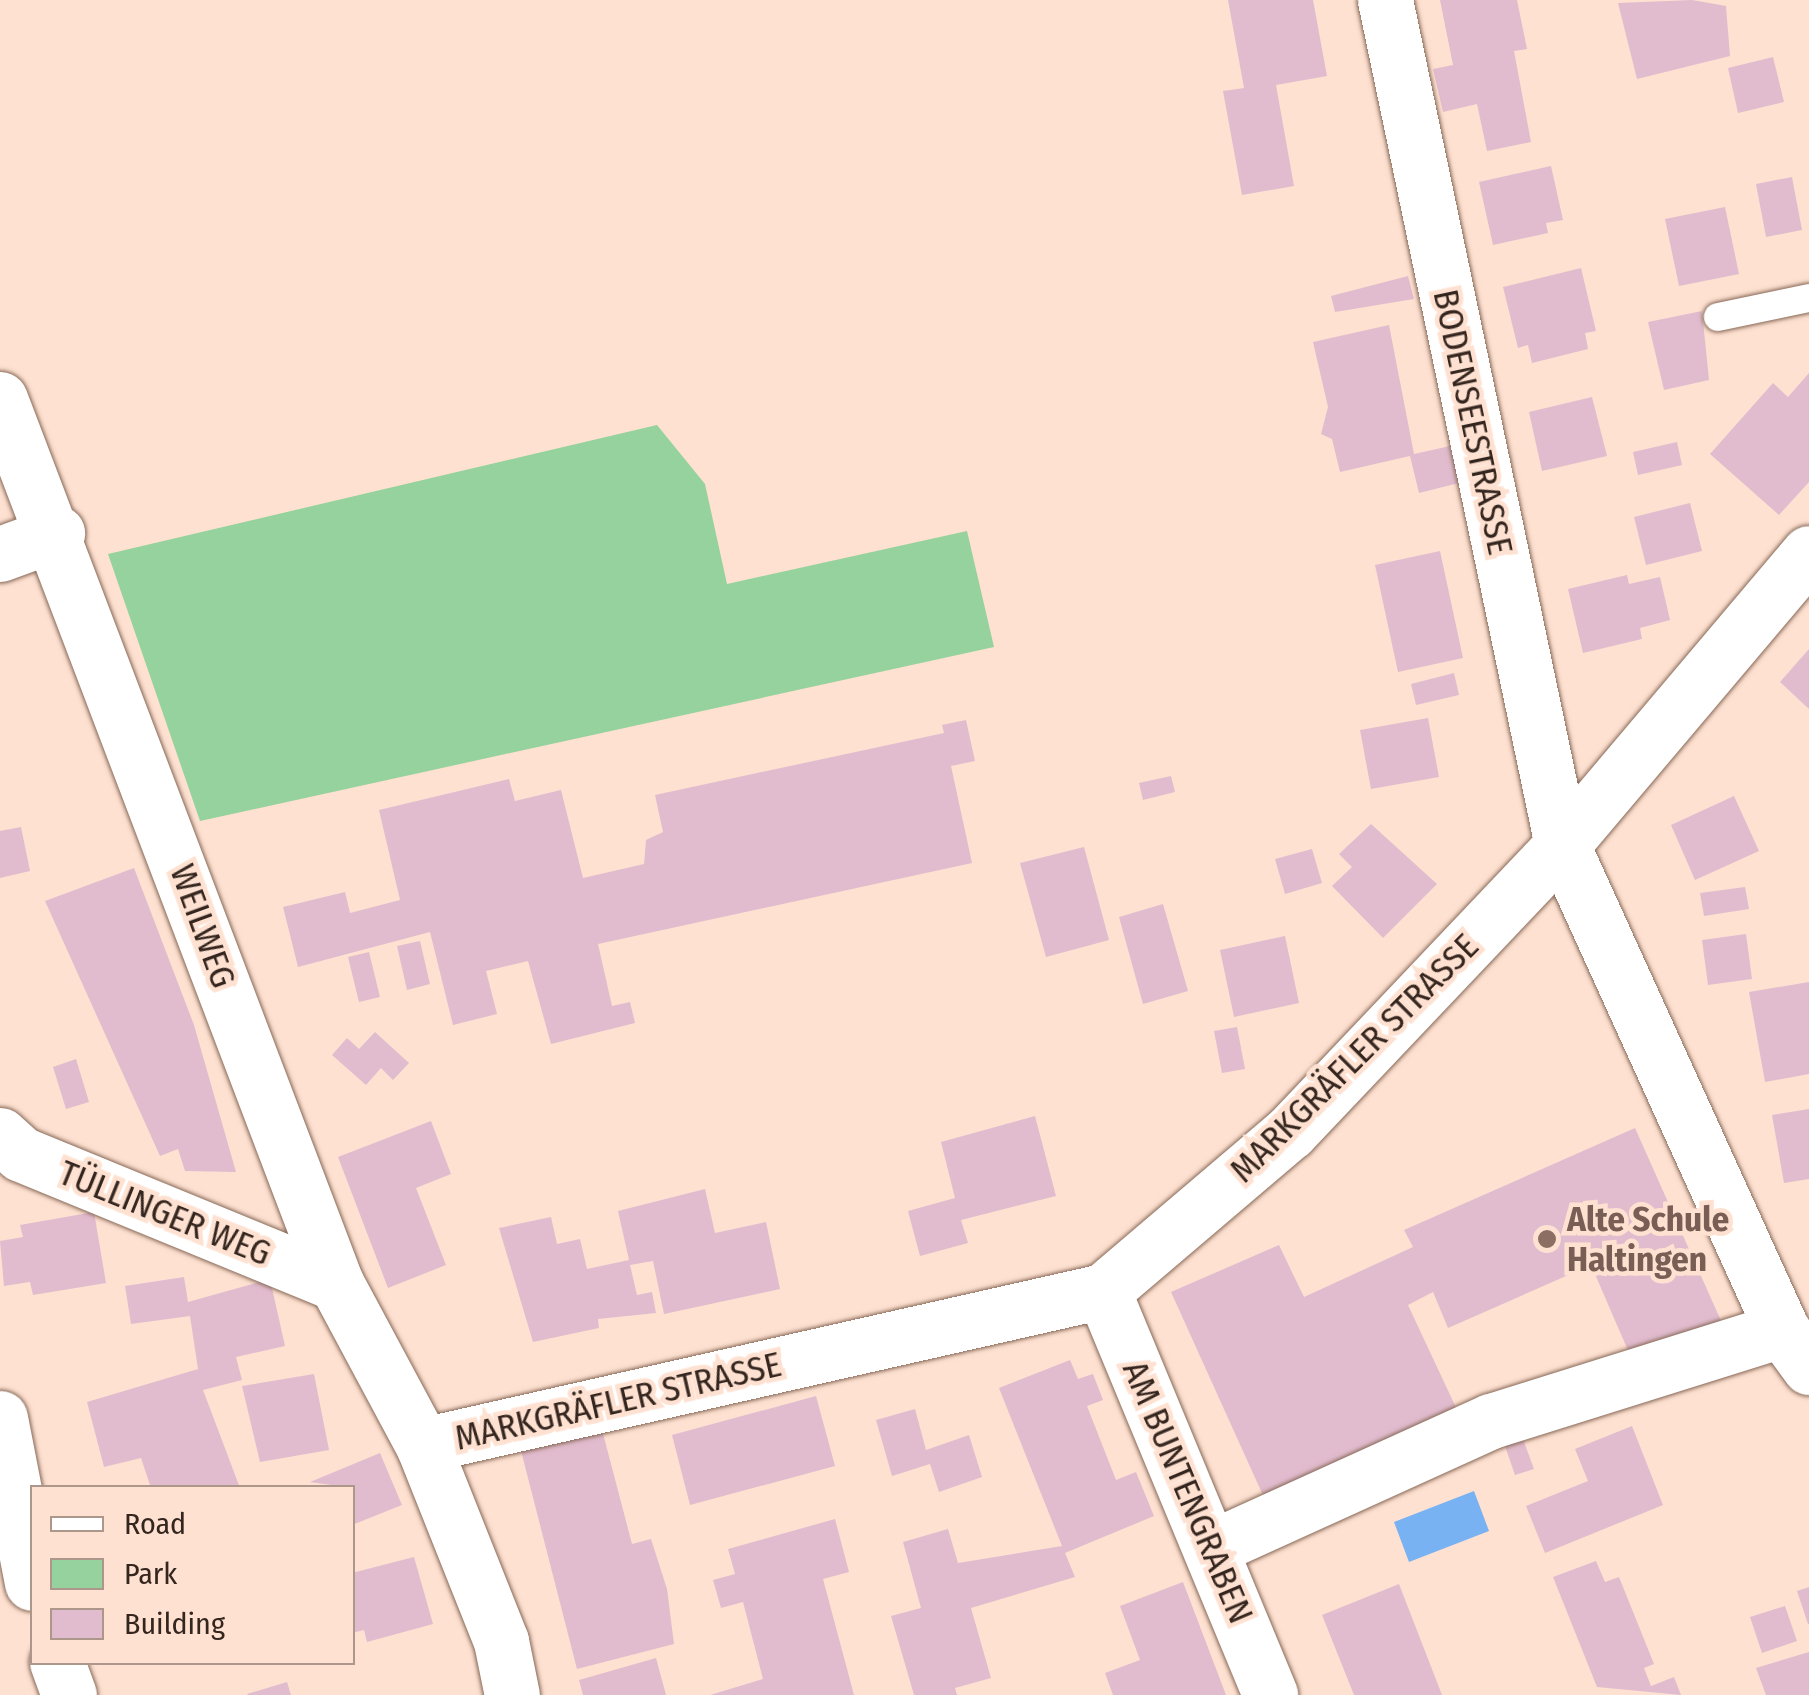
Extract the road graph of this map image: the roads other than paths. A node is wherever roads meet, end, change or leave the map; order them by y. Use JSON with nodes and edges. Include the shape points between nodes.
{"nodes":[{"id":1,"x":1385,"y":0,"type":"edge"},
{"id":2,"x":1809,"y":298,"type":"edge"},
{"id":3,"x":1718,"y":317,"type":"dead end"},
{"id":4,"x":0,"y":399,"type":"edge"},
{"id":5,"x":57,"y":533,"type":"junction"},
{"id":6,"x":1809,"y":553,"type":"edge"},
{"id":7,"x":0,"y":554,"type":"edge"},
{"id":8,"x":1562,"y":845,"type":"junction"},
{"id":9,"x":7,"y":1150,"type":"edge"},
{"id":10,"x":336,"y":1283,"type":"junction"},
{"id":11,"x":1103,"y":1291,"type":"junction"},
{"id":12,"x":1801,"y":1354,"type":"edge"},
{"id":13,"x":0,"y":1418,"type":"edge"},
{"id":14,"x":423,"y":1445,"type":"junction"},
{"id":15,"x":1213,"y":1547,"type":"junction"},
{"id":16,"x":30,"y":1573,"type":"edge"},
{"id":17,"x":58,"y":1665,"type":"edge"},
{"id":18,"x":70,"y":1695,"type":"edge"},
{"id":19,"x":512,"y":1695,"type":"edge"},
{"id":20,"x":1270,"y":1695,"type":"edge"}],
"edges":[{"from":1,"to":8,"type":"street","name":"BODENSEESTRASSE"},
{"from":2,"to":3,"type":"lane"},
{"from":4,"to":5,"type":"street","name":"WEILWEG"},
{"from":5,"to":7,"type":"street"},
{"from":5,"to":10,"type":"street","name":"WEILWEG"},
{"from":6,"to":8,"type":"street","name":"MARKGRÄFLER STRASSE"},
{"from":8,"to":11,"type":"street","name":"MARKGRÄFLER STRASSE","via":[[1290,1132]]},
{"from":8,"to":12,"type":"street","name":"BODENSEESTRASSE"},
{"from":9,"to":10,"type":"street","name":"TÜLLINGER WEG"},
{"from":10,"to":14,"type":"street","name":"WEILWEG"},
{"from":11,"to":14,"type":"street","name":"MARKGRÄFLER STRASSE"},
{"from":11,"to":15,"type":"street","name":"AM BUNTENGRABEN"},
{"from":12,"to":15,"type":"street","via":[[1490,1421]]},
{"from":13,"to":16,"type":"street"},
{"from":14,"to":19,"type":"street","name":"WEILWEG","via":[[501,1641]]},
{"from":15,"to":20,"type":"street","name":"AM BUNTENGRABEN"},
{"from":17,"to":18,"type":"street"}]}
